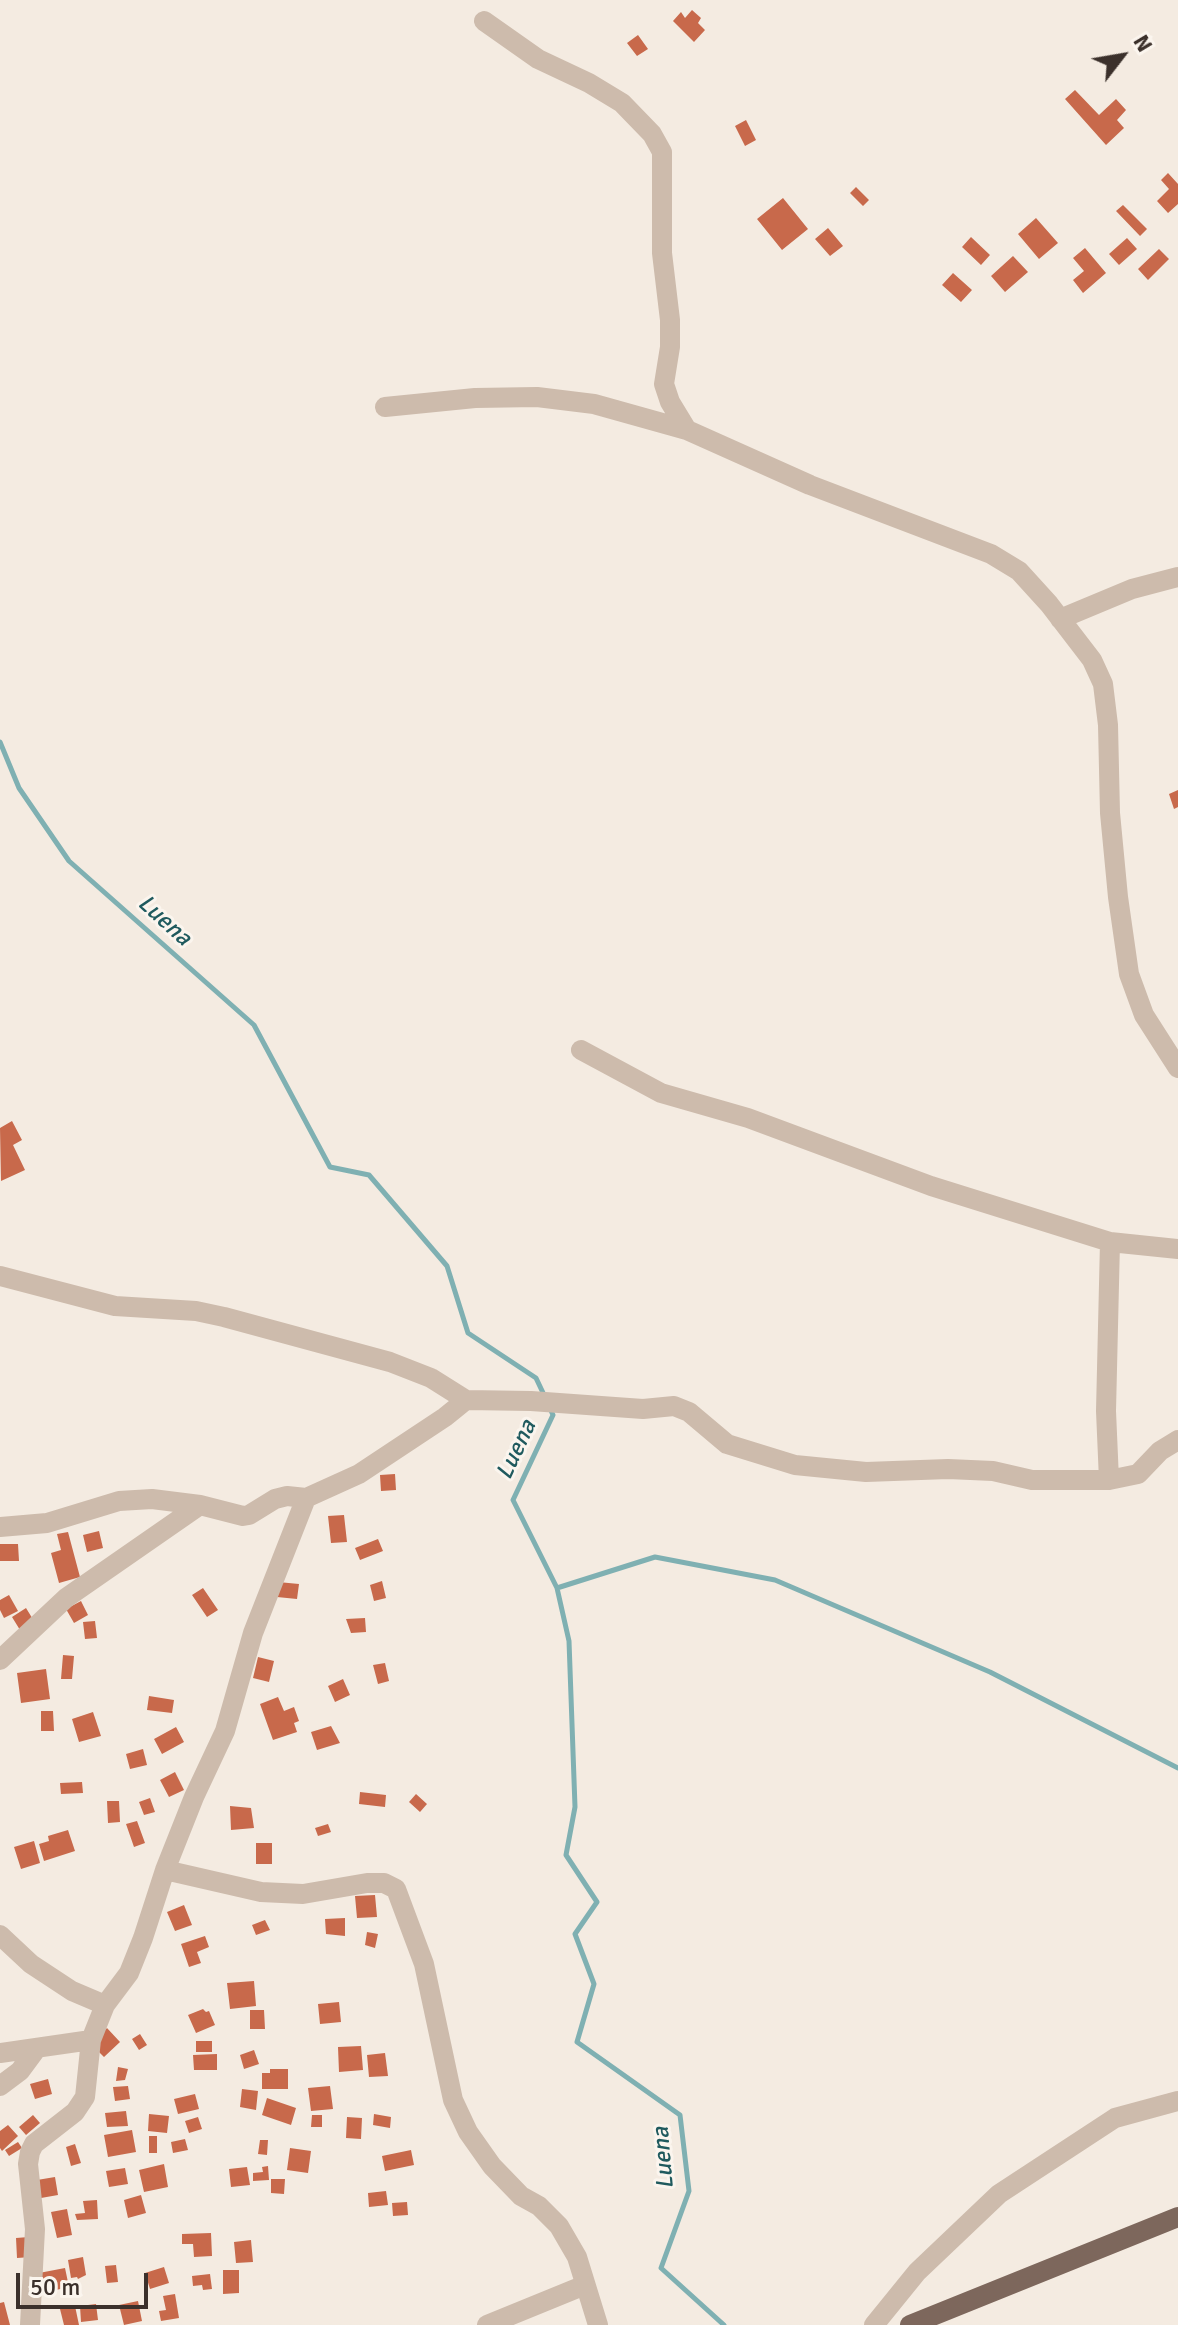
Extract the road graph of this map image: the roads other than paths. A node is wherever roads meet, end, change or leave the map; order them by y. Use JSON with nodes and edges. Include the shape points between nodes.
{"nodes":[{"id":1,"x":484,"y":21,"type":"dead end"},
{"id":2,"x":666,"y":395,"type":"junction"},
{"id":3,"x":385,"y":407,"type":"dead end"},
{"id":4,"x":646,"y":419,"type":"junction"},
{"id":5,"x":687,"y":430,"type":"junction"},
{"id":6,"x":1178,"y":577,"type":"edge"},
{"id":7,"x":1060,"y":619,"type":"junction"},
{"id":8,"x":581,"y":1050,"type":"dead end"},
{"id":9,"x":1178,"y":1068,"type":"edge"},
{"id":10,"x":1110,"y":1242,"type":"junction"},
{"id":11,"x":1178,"y":1249,"type":"edge"},
{"id":12,"x":0,"y":1276,"type":"edge"},
{"id":13,"x":466,"y":1400,"type":"junction"},
{"id":14,"x":1178,"y":1440,"type":"edge"},
{"id":15,"x":1109,"y":1480,"type":"junction"},
{"id":16,"x":306,"y":1498,"type":"junction"},
{"id":17,"x":200,"y":1505,"type":"junction"},
{"id":18,"x":0,"y":1527,"type":"edge"},
{"id":19,"x":0,"y":1660,"type":"edge"},
{"id":20,"x":165,"y":1870,"type":"junction"},
{"id":21,"x":0,"y":1935,"type":"edge"},
{"id":22,"x":105,"y":2005,"type":"junction"},
{"id":23,"x":91,"y":2040,"type":"junction"},
{"id":24,"x":37,"y":2048,"type":"junction"},
{"id":25,"x":0,"y":2053,"type":"edge"},
{"id":26,"x":0,"y":2086,"type":"edge"},
{"id":27,"x":1178,"y":2101,"type":"edge"},
{"id":28,"x":1178,"y":2217,"type":"edge"},
{"id":29,"x":585,"y":2285,"type":"junction"},
{"id":30,"x":30,"y":2325,"type":"edge"},
{"id":31,"x":487,"y":2325,"type":"edge"},
{"id":32,"x":598,"y":2325,"type":"edge"},
{"id":33,"x":874,"y":2325,"type":"edge"},
{"id":34,"x":910,"y":2325,"type":"edge"}],
"edges":[{"from":1,"to":2,"type":"street","via":[[538,59],[622,103],[662,152],[662,253],[670,320]]},
{"from":2,"to":4,"type":"street"},
{"from":2,"to":5,"type":"street"},
{"from":3,"to":4,"type":"street","via":[[537,397],[576,400]]},
{"from":4,"to":5,"type":"street"},
{"from":5,"to":7,"type":"street","via":[[810,485],[991,554],[1019,571]]},
{"from":6,"to":7,"type":"street","via":[[1141,585]]},
{"from":7,"to":9,"type":"street","via":[[1092,660],[1103,684],[1110,813],[1129,974],[1144,1015]]},
{"from":8,"to":10,"type":"street","via":[[661,1093]]},
{"from":10,"to":11,"type":"street"},
{"from":10,"to":15,"type":"street"},
{"from":12,"to":13,"type":"street","via":[[115,1306],[196,1311],[239,1321],[390,1362],[431,1378]]},
{"from":13,"to":15,"type":"street","via":[[674,1406],[727,1444],[795,1465]]},
{"from":13,"to":16,"type":"street","via":[[359,1474]]},
{"from":14,"to":15,"type":"street","via":[[1138,1474]]},
{"from":16,"to":17,"type":"street","via":[[287,1496],[243,1516]]},
{"from":16,"to":20,"type":"street","via":[[253,1633],[225,1731]]},
{"from":17,"to":18,"type":"street","via":[[119,1501],[47,1523]]},
{"from":17,"to":19,"type":"street","via":[[66,1598]]},
{"from":20,"to":22,"type":"street","via":[[129,1973]]},
{"from":20,"to":29,"type":"street","via":[[261,1892],[303,1894],[367,1883],[396,1889],[424,1964],[453,2100],[468,2132],[521,2196],[559,2226]]},
{"from":21,"to":22,"type":"street","via":[[31,1964]]},
{"from":22,"to":23,"type":"street"},
{"from":23,"to":24,"type":"street"},
{"from":23,"to":30,"type":"street","via":[[85,2097],[30,2152],[35,2229]]},
{"from":24,"to":25,"type":"street"},
{"from":24,"to":26,"type":"street"},
{"from":27,"to":33,"type":"street","via":[[1115,2118],[999,2194],[917,2272]]},
{"from":28,"to":34,"type":"main road"},
{"from":29,"to":31,"type":"street"},
{"from":29,"to":32,"type":"street"}]}
